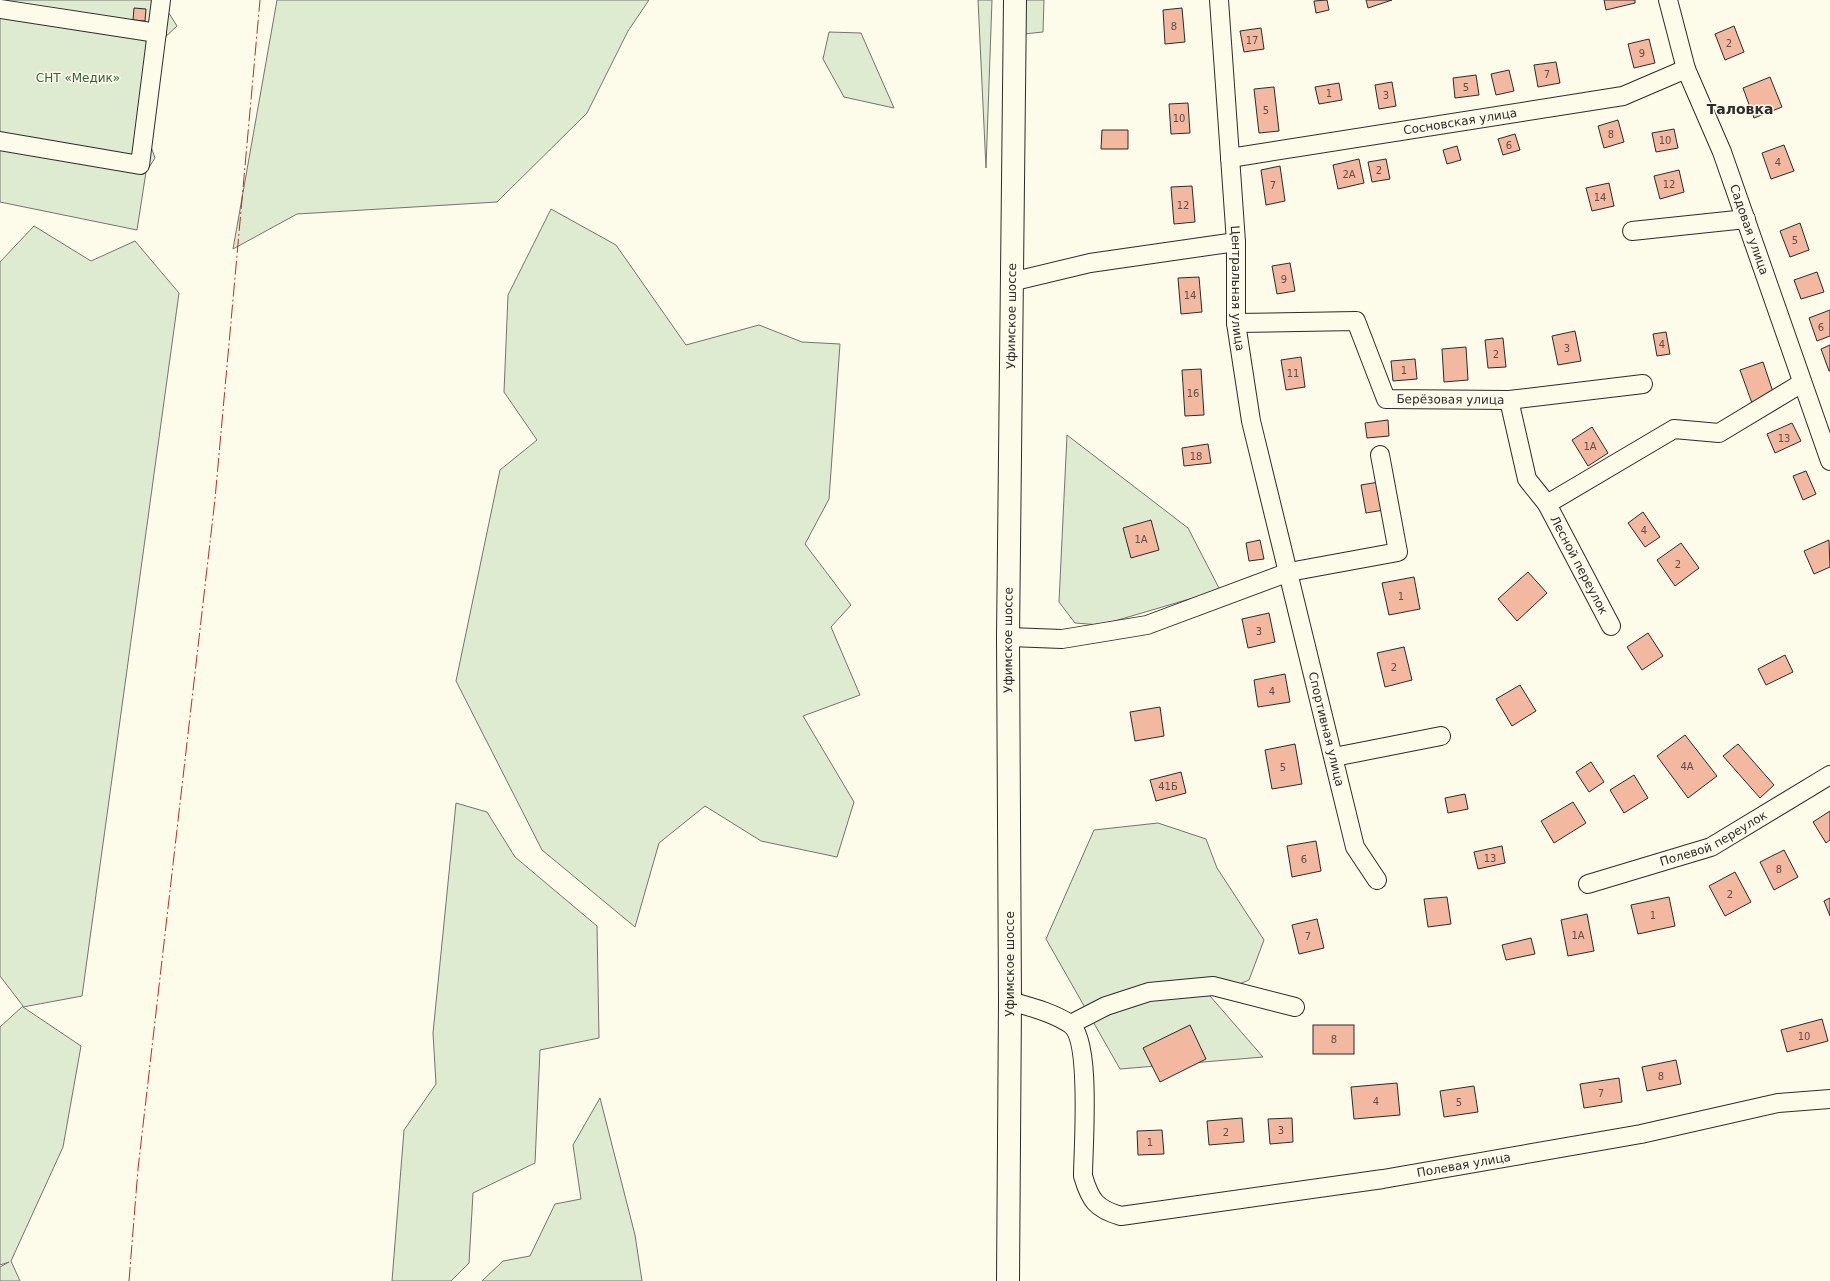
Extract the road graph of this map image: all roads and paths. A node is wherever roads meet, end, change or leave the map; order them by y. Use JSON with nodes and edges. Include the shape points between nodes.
{"nodes":[{"id":1,"x":161,"y":0,"type":"edge"},
{"id":2,"x":1015,"y":0,"type":"edge"},
{"id":3,"x":1219,"y":0,"type":"edge"},
{"id":4,"x":1668,"y":0,"type":"edge"},
{"id":5,"x":0,"y":9,"type":"edge"},
{"id":6,"x":157,"y":32,"type":"junction"},
{"id":7,"x":1686,"y":69,"type":"junction"},
{"id":8,"x":0,"y":141,"type":"edge"},
{"id":9,"x":1230,"y":158,"type":"junction"},
{"id":10,"x":1746,"y":219,"type":"junction"},
{"id":11,"x":1632,"y":231,"type":"dead end"},
{"id":12,"x":1236,"y":242,"type":"junction"},
{"id":13,"x":1011,"y":282,"type":"junction"},
{"id":14,"x":1236,"y":323,"type":"junction"},
{"id":15,"x":1802,"y":383,"type":"junction"},
{"id":16,"x":1643,"y":384,"type":"dead end"},
{"id":17,"x":1509,"y":400,"type":"junction"},
{"id":18,"x":1380,"y":455,"type":"dead end"},
{"id":19,"x":1830,"y":461,"type":"edge"},
{"id":20,"x":1547,"y":504,"type":"junction"},
{"id":21,"x":1289,"y":572,"type":"junction"},
{"id":22,"x":1611,"y":626,"type":"dead end"},
{"id":23,"x":1008,"y":637,"type":"junction"},
{"id":24,"x":1441,"y":736,"type":"dead end"},
{"id":25,"x":1334,"y":757,"type":"junction"},
{"id":26,"x":1830,"y":775,"type":"edge"},
{"id":27,"x":1378,"y":880,"type":"dead end"},
{"id":28,"x":1588,"y":884,"type":"dead end"},
{"id":29,"x":1010,"y":1001,"type":"junction"},
{"id":30,"x":1295,"y":1007,"type":"dead end"},
{"id":31,"x":1071,"y":1024,"type":"junction"},
{"id":32,"x":1830,"y":1099,"type":"edge"},
{"id":33,"x":1008,"y":1281,"type":"edge"}],
"edges":[{"from":1,"to":6,"type":"street"},
{"from":2,"to":13,"type":"main road","name":"Уфимское шоссе"},
{"from":3,"to":9,"type":"street","name":"Центральная улица"},
{"from":4,"to":7,"type":"street","name":"Садовая улица"},
{"from":5,"to":6,"type":"street"},
{"from":6,"to":8,"type":"street","via":[[140,165]]},
{"from":7,"to":9,"type":"street","name":"Сосновская улица","via":[[1623,96]]},
{"from":7,"to":10,"type":"street","name":"Садовая улица","via":[[1722,152]]},
{"from":9,"to":12,"type":"street","name":"Центральная улица"},
{"from":10,"to":11,"type":"street"},
{"from":10,"to":15,"type":"street","name":"Садовая улица"},
{"from":12,"to":13,"type":"street","via":[[1090,263]]},
{"from":12,"to":14,"type":"street","name":"Центральная улица"},
{"from":13,"to":23,"type":"main road","name":"Уфимское шоссе"},
{"from":14,"to":17,"type":"street","name":"Берёзовая улица","via":[[1356,321],[1386,399]]},
{"from":14,"to":21,"type":"street","name":"Центральная улица","via":[[1251,421]]},
{"from":15,"to":19,"type":"street","name":"Садовая улица"},
{"from":15,"to":20,"type":"street","via":[[1719,433],[1674,430]]},
{"from":16,"to":17,"type":"street"},
{"from":17,"to":20,"type":"street","name":"Берёзовая улица","via":[[1528,479]]},
{"from":18,"to":21,"type":"street","via":[[1398,552]]},
{"from":20,"to":22,"type":"street","name":"Лесной переулок"},
{"from":21,"to":23,"type":"street","via":[[1147,625],[1062,639]]},
{"from":21,"to":25,"type":"street","name":"Спортивная улица"},
{"from":23,"to":29,"type":"main road","name":"Уфимское шоссе"},
{"from":24,"to":25,"type":"street"},
{"from":25,"to":27,"type":"street","name":"Спортивная улица","via":[[1341,797],[1355,847]]},
{"from":26,"to":28,"type":"street","name":"Полевой переулок","via":[[1711,847]]},
{"from":29,"to":31,"type":"street","via":[[1048,1012]]},
{"from":29,"to":33,"type":"main road","name":"Уфимское шоссе"},
{"from":30,"to":31,"type":"street","via":[[1213,986],[1149,992],[1106,1006]]},
{"from":31,"to":32,"type":"street","name":"Полевая улица","via":[[1082,1046],[1085,1071],[1083,1176],[1088,1192],[1097,1206],[1108,1213],[1121,1216],[1383,1179],[1641,1134],[1778,1103]]}]}
